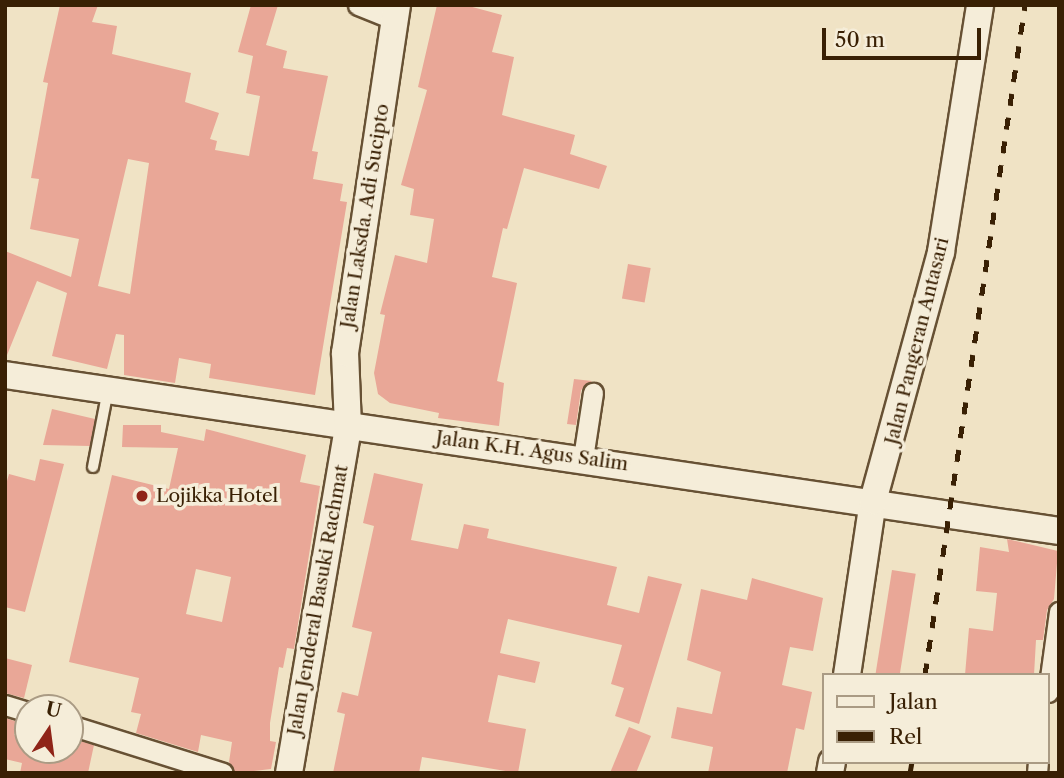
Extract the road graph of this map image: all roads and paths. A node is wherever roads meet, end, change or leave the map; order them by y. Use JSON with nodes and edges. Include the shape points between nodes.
{"nodes":[{"id":1,"x":358,"y":5,"type":"edge"},
{"id":2,"x":980,"y":5,"type":"edge"},
{"id":3,"x":396,"y":13,"type":"edge"},
{"id":4,"x":5,"y":376,"type":"edge"},
{"id":5,"x":108,"y":390,"type":"junction"},
{"id":6,"x":593,"y":393,"type":"dead end"},
{"id":7,"x":348,"y":427,"type":"junction"},
{"id":8,"x":583,"y":458,"type":"junction"},
{"id":9,"x":93,"y":467,"type":"dead end"},
{"id":10,"x":873,"y":501,"type":"junction"},
{"id":11,"x":1059,"y":531,"type":"edge"},
{"id":12,"x":1059,"y":612,"type":"edge"},
{"id":13,"x":847,"y":673,"type":"edge"},
{"id":14,"x":1050,"y":677,"type":"edge"},
{"id":15,"x":84,"y":729,"type":"edge"},
{"id":16,"x":223,"y":773,"type":"edge"},
{"id":17,"x":289,"y":773,"type":"edge"}],
"edges":[{"from":1,"to":3,"type":"street"},
{"from":2,"to":10,"type":"street","name":"Jalan Pangeran Antasari","via":[[941,252]]},
{"from":3,"to":7,"type":"street","name":"Jalan Laksda. Adi Sucipto","via":[[345,353]]},
{"from":4,"to":5,"type":"street","name":"Jalan K.H. Agus Salim"},
{"from":5,"to":7,"type":"street","name":"Jalan K.H. Agus Salim"},
{"from":5,"to":9,"type":"lane"},
{"from":6,"to":8,"type":"street"},
{"from":7,"to":8,"type":"street","name":"Jalan K.H. Agus Salim"},
{"from":7,"to":17,"type":"street","name":"Jalan Jenderal Basuki Rachmat"},
{"from":8,"to":10,"type":"street","name":"Jalan K.H. Agus Salim"},
{"from":10,"to":11,"type":"street","name":"Jalan K.H. Agus Salim"},
{"from":10,"to":13,"type":"street","name":"Jalan Pangeran Antasari"},
{"from":12,"to":14,"type":"street"},
{"from":15,"to":16,"type":"street"}]}
